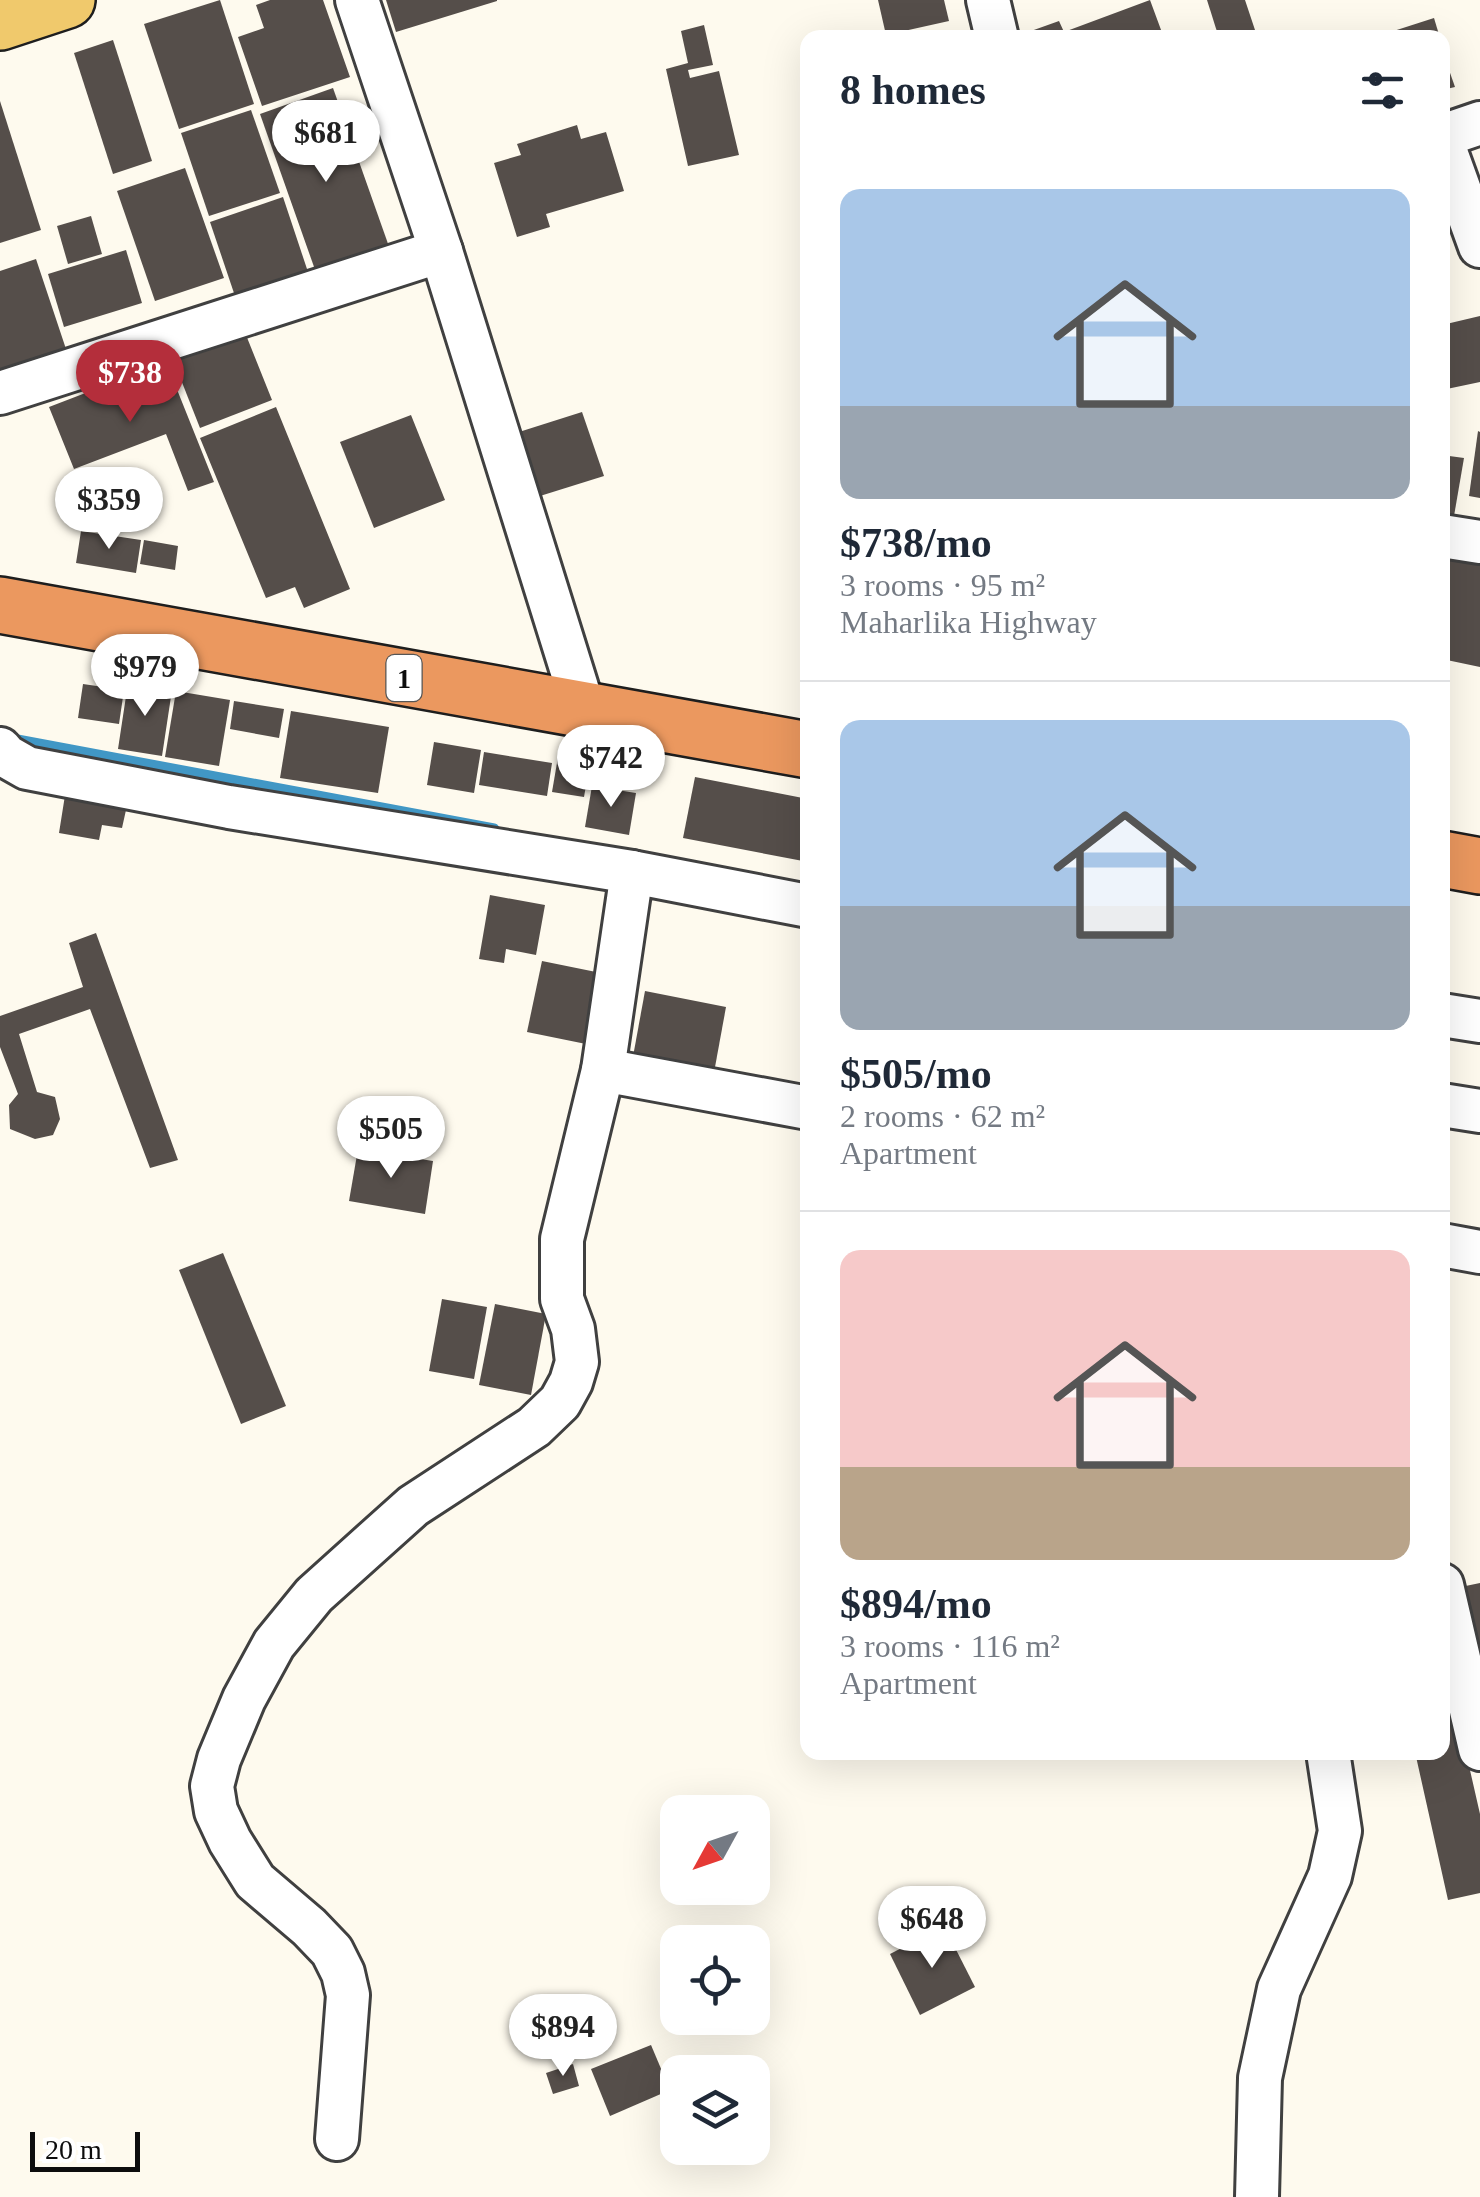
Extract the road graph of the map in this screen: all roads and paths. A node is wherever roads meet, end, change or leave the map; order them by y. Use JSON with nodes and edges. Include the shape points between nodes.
{"nodes":[{"id":1,"x":67,"y":0,"type":"edge"},
{"id":2,"x":357,"y":0,"type":"edge"},
{"id":3,"x":0,"y":22,"type":"edge"},
{"id":4,"x":1480,"y":124,"type":"edge"},
{"id":5,"x":1450,"y":135,"type":"edge"},
{"id":6,"x":1450,"y":161,"type":"edge"},
{"id":7,"x":1480,"y":246,"type":"edge"},
{"id":8,"x":441,"y":252,"type":"junction"},
{"id":9,"x":0,"y":393,"type":"edge"},
{"id":10,"x":1450,"y":537,"type":"edge"},
{"id":11,"x":1480,"y":542,"type":"edge"},
{"id":12,"x":0,"y":605,"type":"edge"},
{"id":13,"x":584,"y":710,"type":"junction"},
{"id":14,"x":0,"y":749,"type":"edge"},
{"id":15,"x":800,"y":749,"type":"edge"},
{"id":16,"x":1450,"y":861,"type":"edge"},
{"id":17,"x":1480,"y":866,"type":"edge"},
{"id":18,"x":632,"y":872,"type":"junction"},
{"id":19,"x":800,"y":904,"type":"edge"},
{"id":20,"x":1450,"y":1015,"type":"edge"},
{"id":21,"x":1480,"y":1021,"type":"edge"},
{"id":22,"x":602,"y":1070,"type":"junction"},
{"id":23,"x":1450,"y":1106,"type":"edge"},
{"id":24,"x":800,"y":1107,"type":"edge"},
{"id":25,"x":1480,"y":1111,"type":"edge"},
{"id":26,"x":1450,"y":1247,"type":"edge"},
{"id":27,"x":1480,"y":1252,"type":"edge"},
{"id":28,"x":1450,"y":1619,"type":"edge"},
{"id":29,"x":1480,"y":1749,"type":"edge"},
{"id":30,"x":1329,"y":1760,"type":"edge"},
{"id":31,"x":337,"y":2139,"type":"dead end"},
{"id":32,"x":1257,"y":2197,"type":"edge"}],
"edges":[{"from":1,"to":3,"type":"main road"},
{"from":2,"to":8,"type":"street"},
{"from":4,"to":5,"type":"street"},
{"from":6,"to":7,"type":"street"},
{"from":8,"to":9,"type":"street"},
{"from":8,"to":13,"type":"street"},
{"from":10,"to":11,"type":"street"},
{"from":12,"to":13,"type":"highway","number":"1"},
{"from":13,"to":15,"type":"highway","number":"1"},
{"from":14,"to":18,"type":"street","via":[[28,768],[192,800]]},
{"from":16,"to":17,"type":"highway"},
{"from":18,"to":19,"type":"street"},
{"from":18,"to":22,"type":"street"},
{"from":20,"to":21,"type":"street"},
{"from":22,"to":24,"type":"street"},
{"from":22,"to":31,"type":"street","via":[[562,1239],[562,1299],[577,1362],[571,1382],[534,1427],[413,1506],[314,1595],[274,1644],[244,1700],[212,1786],[216,1811],[255,1881],[332,1951],[343,1973],[348,1995]]},
{"from":23,"to":25,"type":"street"},
{"from":26,"to":27,"type":"street"},
{"from":28,"to":29,"type":"street"},
{"from":30,"to":32,"type":"street","via":[[1340,1831],[1330,1876],[1279,1989],[1260,2078]]}]}
